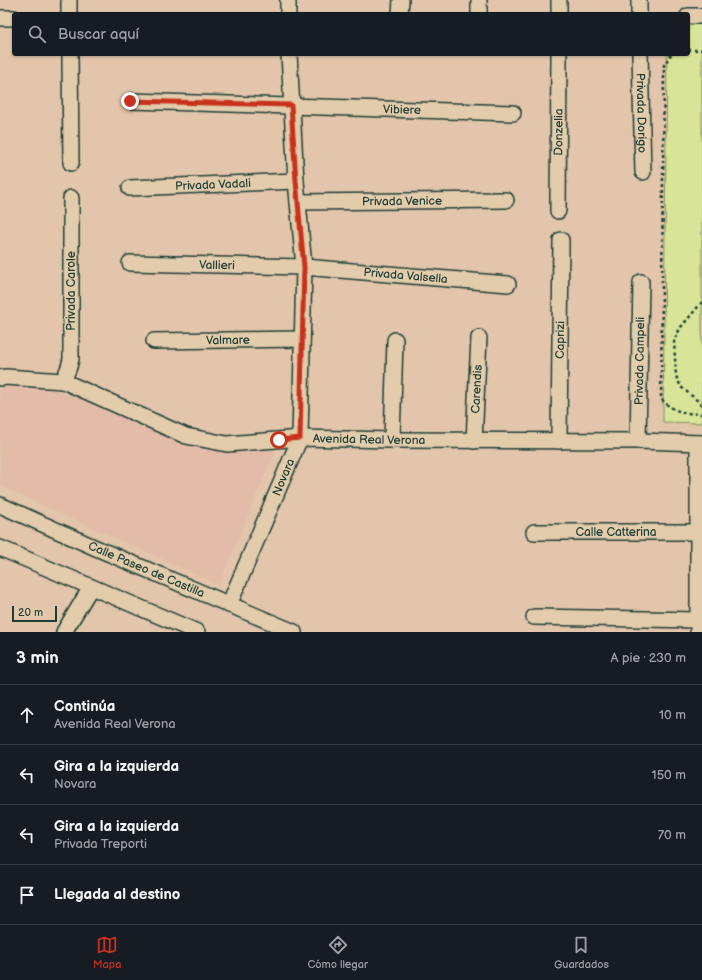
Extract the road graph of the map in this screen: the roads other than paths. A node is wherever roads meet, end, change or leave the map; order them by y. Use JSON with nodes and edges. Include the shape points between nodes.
{"nodes":[{"id":1,"x":69,"y":0,"type":"edge"},
{"id":2,"x":288,"y":0,"type":"edge"},
{"id":3,"x":401,"y":0,"type":"edge"},
{"id":4,"x":479,"y":0,"type":"edge"},
{"id":5,"x":559,"y":0,"type":"edge"},
{"id":6,"x":639,"y":0,"type":"edge"},
{"id":7,"x":69,"y":12,"type":"edge"},
{"id":8,"x":288,"y":12,"type":"edge"},
{"id":9,"x":400,"y":12,"type":"edge"},
{"id":10,"x":479,"y":12,"type":"edge"},
{"id":11,"x":559,"y":12,"type":"edge"},
{"id":12,"x":639,"y":12,"type":"edge"},
{"id":13,"x":690,"y":16,"type":"edge"},
{"id":14,"x":702,"y":16,"type":"edge"},
{"id":15,"x":0,"y":18,"type":"edge"},
{"id":16,"x":12,"y":18,"type":"edge"},
{"id":17,"x":70,"y":56,"type":"edge"},
{"id":18,"x":289,"y":56,"type":"edge"},
{"id":19,"x":559,"y":56,"type":"edge"},
{"id":20,"x":640,"y":56,"type":"edge"},
{"id":21,"x":130,"y":101,"type":"dead end"},
{"id":22,"x":291,"y":105,"type":"junction"},
{"id":23,"x":513,"y":113,"type":"dead end"},
{"id":24,"x":71,"y":163,"type":"dead end"},
{"id":25,"x":643,"y":172,"type":"dead end"},
{"id":26,"x":296,"y":181,"type":"junction"},
{"id":27,"x":130,"y":188,"type":"dead end"},
{"id":28,"x":71,"y":198,"type":"dead end"},
{"id":29,"x":506,"y":200,"type":"dead end"},
{"id":30,"x":298,"y":202,"type":"junction"},
{"id":31,"x":558,"y":210,"type":"dead end"},
{"id":32,"x":561,"y":240,"type":"dead end"},
{"id":33,"x":130,"y":263,"type":"dead end"},
{"id":34,"x":304,"y":267,"type":"junction"},
{"id":35,"x":640,"y":282,"type":"dead end"},
{"id":36,"x":508,"y":284,"type":"dead end"},
{"id":37,"x":478,"y":338,"type":"dead end"},
{"id":38,"x":302,"y":339,"type":"junction"},
{"id":39,"x":395,"y":340,"type":"dead end"},
{"id":40,"x":154,"y":341,"type":"dead end"},
{"id":41,"x":2,"y":375,"type":"edge"},
{"id":42,"x":63,"y":381,"type":"junction"},
{"id":43,"x":300,"y":438,"type":"junction"},
{"id":44,"x":392,"y":440,"type":"junction"},
{"id":45,"x":474,"y":441,"type":"junction"},
{"id":46,"x":559,"y":441,"type":"junction"},
{"id":47,"x":638,"y":441,"type":"junction"},
{"id":48,"x":700,"y":443,"type":"edge"},
{"id":49,"x":0,"y":506,"type":"edge"},
{"id":50,"x":700,"y":531,"type":"edge"},
{"id":51,"x":534,"y":532,"type":"dead end"},
{"id":52,"x":0,"y":548,"type":"edge"},
{"id":53,"x":91,"y":587,"type":"junction"},
{"id":54,"x":229,"y":605,"type":"junction"},
{"id":55,"x":534,"y":617,"type":"dead end"},
{"id":56,"x":698,"y":626,"type":"edge"},
{"id":57,"x":179,"y":629,"type":"edge"},
{"id":58,"x":64,"y":632,"type":"edge"},
{"id":59,"x":197,"y":632,"type":"edge"},
{"id":60,"x":294,"y":632,"type":"edge"}],
"edges":[{"from":1,"to":7,"type":"street"},
{"from":2,"to":8,"type":"street"},
{"from":3,"to":9,"type":"street"},
{"from":4,"to":10,"type":"street"},
{"from":5,"to":11,"type":"street"},
{"from":6,"to":12,"type":"street"},
{"from":13,"to":14,"type":"street"},
{"from":15,"to":16,"type":"street"},
{"from":17,"to":24,"type":"street"},
{"from":18,"to":22,"type":"street","name":"Novara"},
{"from":19,"to":31,"type":"street","name":"Donzelia"},
{"from":20,"to":25,"type":"street","name":"Privada Dorigo"},
{"from":21,"to":22,"type":"street","name":"Vibiere"},
{"from":22,"to":23,"type":"street","name":"Vibiere"},
{"from":22,"to":26,"type":"street","name":"Novara"},
{"from":26,"to":27,"type":"street","name":"Privada Vadali"},
{"from":26,"to":30,"type":"street","name":"Novara"},
{"from":28,"to":42,"type":"street","name":"Privada Carole","via":[[71,359]]},
{"from":29,"to":30,"type":"street","name":"Privada Venice"},
{"from":30,"to":34,"type":"street","name":"Novara"},
{"from":32,"to":46,"type":"street","name":"Caprizi"},
{"from":33,"to":34,"type":"street","name":"Vallieri"},
{"from":34,"to":36,"type":"street","name":"Privada Valsella"},
{"from":34,"to":38,"type":"street","name":"Novara"},
{"from":35,"to":47,"type":"street","name":"Privada Campeli"},
{"from":37,"to":45,"type":"street","name":"Carendis"},
{"from":38,"to":40,"type":"street","name":"Valmare"},
{"from":38,"to":43,"type":"street","name":"Novara"},
{"from":39,"to":44,"type":"street"},
{"from":41,"to":42,"type":"street","name":"Avenida Real Verona"},
{"from":42,"to":43,"type":"street","name":"Avenida Real Verona","via":[[186,436],[227,444]]},
{"from":43,"to":44,"type":"street","name":"Avenida Real Verona"},
{"from":43,"to":54,"type":"street","name":"Novara"},
{"from":44,"to":45,"type":"street","name":"Avenida Real Verona"},
{"from":45,"to":46,"type":"street","name":"Avenida Real Verona"},
{"from":46,"to":47,"type":"street","name":"Avenida Real Verona"},
{"from":47,"to":48,"type":"street","name":"Avenida Real Verona"},
{"from":48,"to":50,"type":"street"},
{"from":49,"to":54,"type":"street","name":"Calle Paseo de Castilla"},
{"from":50,"to":51,"type":"street","name":"Calle Catterina"},
{"from":50,"to":56,"type":"street"},
{"from":52,"to":53,"type":"street"},
{"from":53,"to":57,"type":"street"},
{"from":53,"to":58,"type":"street"},
{"from":54,"to":60,"type":"street","name":"Calle Paseo de Castilla"},
{"from":55,"to":56,"type":"street"},
{"from":57,"to":59,"type":"street"}]}
